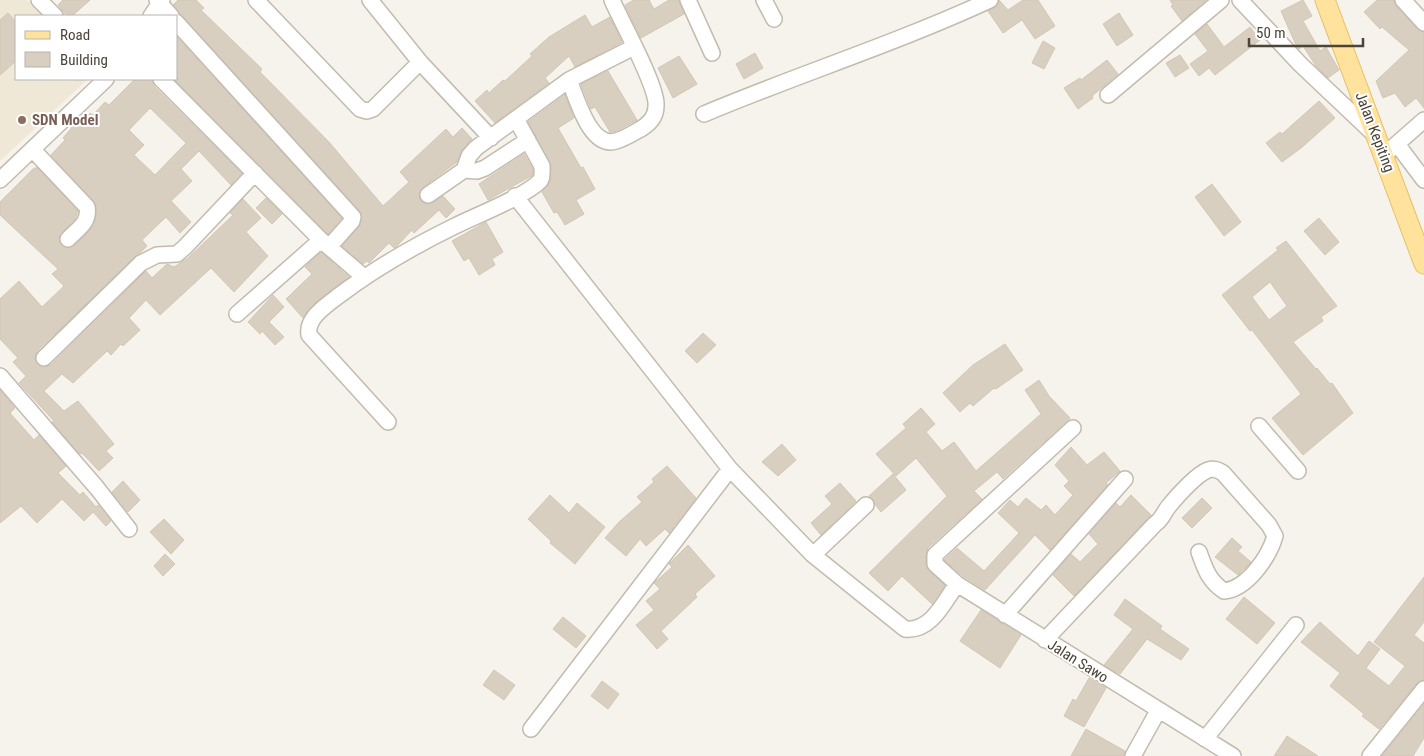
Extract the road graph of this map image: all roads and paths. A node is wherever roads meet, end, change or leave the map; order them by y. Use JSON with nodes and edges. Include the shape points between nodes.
{"nodes":[{"id":1,"x":39,"y":0,"type":"edge"},
{"id":2,"x":256,"y":0,"type":"edge"},
{"id":3,"x":370,"y":0,"type":"edge"},
{"id":4,"x":612,"y":0,"type":"edge"},
{"id":5,"x":688,"y":0,"type":"edge"},
{"id":6,"x":764,"y":0,"type":"edge"},
{"id":7,"x":990,"y":0,"type":"edge"},
{"id":8,"x":1221,"y":0,"type":"edge"},
{"id":9,"x":1240,"y":0,"type":"edge"},
{"id":10,"x":1325,"y":0,"type":"edge"},
{"id":11,"x":1403,"y":0,"type":"edge"},
{"id":12,"x":160,"y":1,"type":"edge"},
{"id":13,"x":54,"y":15,"type":"edge"},
{"id":14,"x":152,"y":15,"type":"edge"},
{"id":15,"x":170,"y":15,"type":"edge"},
{"id":16,"x":774,"y":19,"type":"dead end"},
{"id":17,"x":1424,"y":23,"type":"edge"},
{"id":18,"x":178,"y":24,"type":"edge"},
{"id":19,"x":634,"y":47,"type":"junction"},
{"id":20,"x":712,"y":53,"type":"dead end"},
{"id":21,"x":420,"y":62,"type":"junction"},
{"id":22,"x":105,"y":80,"type":"edge"},
{"id":23,"x":162,"y":80,"type":"edge"},
{"id":24,"x":570,"y":80,"type":"junction"},
{"id":25,"x":1108,"y":96,"type":"dead end"},
{"id":26,"x":704,"y":114,"type":"dead end"},
{"id":27,"x":516,"y":119,"type":"junction"},
{"id":28,"x":1424,"y":120,"type":"edge"},
{"id":29,"x":1376,"y":136,"type":"junction"},
{"id":30,"x":491,"y":138,"type":"junction"},
{"id":31,"x":528,"y":140,"type":"junction"},
{"id":32,"x":33,"y":150,"type":"junction"},
{"id":33,"x":1390,"y":150,"type":"junction"},
{"id":34,"x":464,"y":170,"type":"junction"},
{"id":35,"x":255,"y":173,"type":"junction"},
{"id":36,"x":0,"y":180,"type":"edge"},
{"id":37,"x":1424,"y":180,"type":"edge"},
{"id":38,"x":428,"y":195,"type":"dead end"},
{"id":39,"x":515,"y":196,"type":"junction"},
{"id":40,"x":68,"y":239,"type":"dead end"},
{"id":41,"x":325,"y":244,"type":"junction"},
{"id":42,"x":1424,"y":264,"type":"edge"},
{"id":43,"x":364,"y":277,"type":"junction"},
{"id":44,"x":237,"y":314,"type":"dead end"},
{"id":45,"x":44,"y":358,"type":"dead end"},
{"id":46,"x":0,"y":376,"type":"edge"},
{"id":47,"x":388,"y":422,"type":"dead end"},
{"id":48,"x":1259,"y":426,"type":"dead end"},
{"id":49,"x":1073,"y":428,"type":"dead end"},
{"id":50,"x":730,"y":469,"type":"junction"},
{"id":51,"x":1298,"y":471,"type":"dead end"},
{"id":52,"x":1125,"y":479,"type":"dead end"},
{"id":53,"x":866,"y":505,"type":"dead end"},
{"id":54,"x":129,"y":529,"type":"dead end"},
{"id":55,"x":1199,"y":552,"type":"dead end"},
{"id":56,"x":813,"y":555,"type":"junction"},
{"id":57,"x":957,"y":584,"type":"junction"},
{"id":58,"x":1005,"y":615,"type":"junction"},
{"id":59,"x":1296,"y":625,"type":"dead end"},
{"id":60,"x":1046,"y":640,"type":"junction"},
{"id":61,"x":1424,"y":689,"type":"edge"},
{"id":62,"x":1158,"y":711,"type":"junction"},
{"id":63,"x":531,"y":729,"type":"dead end"},
{"id":64,"x":1205,"y":739,"type":"junction"},
{"id":65,"x":1133,"y":756,"type":"edge"},
{"id":66,"x":1233,"y":756,"type":"edge"},
{"id":67,"x":1370,"y":756,"type":"edge"}],
"edges":[{"from":1,"to":13,"type":"street"},
{"from":2,"to":21,"type":"street","via":[[360,108],[367,111],[374,109]]},
{"from":3,"to":21,"type":"street"},
{"from":4,"to":19,"type":"street"},
{"from":5,"to":20,"type":"street"},
{"from":6,"to":16,"type":"street"},
{"from":7,"to":26,"type":"street","via":[[854,57]]},
{"from":8,"to":25,"type":"street"},
{"from":9,"to":29,"type":"street","via":[[1300,64]]},
{"from":10,"to":29,"type":"main road","name":"Jalan Kepiting"},
{"from":11,"to":17,"type":"street"},
{"from":12,"to":14,"type":"street"},
{"from":12,"to":15,"type":"street"},
{"from":18,"to":41,"type":"street","via":[[353,216],[352,221]]},
{"from":19,"to":24,"type":"street"},
{"from":19,"to":24,"type":"street","via":[[657,104],[654,117],[645,127],[614,142],[602,140],[592,132]]},
{"from":21,"to":30,"type":"street"},
{"from":22,"to":32,"type":"street"},
{"from":23,"to":35,"type":"street"},
{"from":24,"to":27,"type":"street"},
{"from":27,"to":30,"type":"street"},
{"from":27,"to":31,"type":"street"},
{"from":28,"to":33,"type":"street"},
{"from":29,"to":33,"type":"main road","name":"Jalan Kepiting"},
{"from":30,"to":34,"type":"street","via":[[469,156]]},
{"from":31,"to":34,"type":"street","via":[[485,168]]},
{"from":31,"to":39,"type":"street","via":[[542,166],[542,177]]},
{"from":32,"to":36,"type":"street"},
{"from":32,"to":40,"type":"street","via":[[87,207],[86,221]]},
{"from":33,"to":37,"type":"street"},
{"from":33,"to":42,"type":"main road","name":"Jalan Kepiting"},
{"from":34,"to":38,"type":"street"},
{"from":35,"to":41,"type":"street"},
{"from":35,"to":45,"type":"street","via":[[185,247],[177,254],[157,255],[141,263]]},
{"from":39,"to":43,"type":"street","via":[[421,243]]},
{"from":39,"to":50,"type":"street"},
{"from":41,"to":43,"type":"street"},
{"from":41,"to":44,"type":"street"},
{"from":43,"to":47,"type":"street","via":[[324,308],[308,329],[309,335]]},
{"from":46,"to":54,"type":"street"},
{"from":48,"to":51,"type":"street"},
{"from":49,"to":57,"type":"street","name":"Jalan Sawo","via":[[935,555],[936,564]]},
{"from":50,"to":56,"type":"street"},
{"from":50,"to":63,"type":"street"},
{"from":52,"to":58,"type":"street"},
{"from":53,"to":56,"type":"street"},
{"from":55,"to":60,"type":"street","via":[[1208,576],[1216,585],[1224,591],[1234,590],[1249,577],[1271,548],[1275,536],[1254,508],[1216,469],[1207,470],[1168,507],[1161,521]]},
{"from":56,"to":57,"type":"street","via":[[905,629],[928,624]]},
{"from":57,"to":58,"type":"street","name":"Jalan Sawo"},
{"from":58,"to":60,"type":"street","name":"Jalan Sawo"},
{"from":59,"to":64,"type":"street"},
{"from":60,"to":62,"type":"street","name":"Jalan Sawo"},
{"from":61,"to":67,"type":"street"},
{"from":62,"to":64,"type":"street","name":"Jalan Sawo"},
{"from":62,"to":65,"type":"street"},
{"from":64,"to":66,"type":"street","name":"Jalan Sawo"}]}
